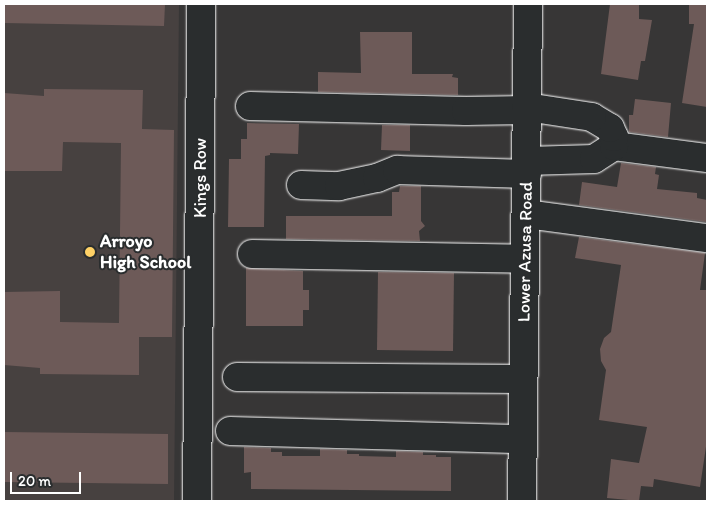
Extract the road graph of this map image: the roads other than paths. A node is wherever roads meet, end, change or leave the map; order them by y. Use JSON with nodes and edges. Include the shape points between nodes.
{"nodes":[{"id":1,"x":201,"y":4,"type":"edge"},
{"id":2,"x":528,"y":4,"type":"edge"},
{"id":3,"x":250,"y":106,"type":"dead end"},
{"id":4,"x":527,"y":109,"type":"junction"},
{"id":5,"x":614,"y":146,"type":"junction"},
{"id":6,"x":707,"y":158,"type":"edge"},
{"id":7,"x":527,"y":168,"type":"junction"},
{"id":8,"x":301,"y":184,"type":"dead end"},
{"id":9,"x":526,"y":214,"type":"junction"},
{"id":10,"x":707,"y":238,"type":"edge"},
{"id":11,"x":252,"y":254,"type":"dead end"},
{"id":12,"x":525,"y":259,"type":"junction"},
{"id":13,"x":237,"y":377,"type":"dead end"},
{"id":14,"x":523,"y":378,"type":"junction"},
{"id":15,"x":230,"y":431,"type":"dead end"},
{"id":16,"x":523,"y":439,"type":"junction"},
{"id":17,"x":197,"y":501,"type":"edge"},
{"id":18,"x":522,"y":501,"type":"edge"}],
"edges":[{"from":1,"to":17,"type":"main road","name":"Kings Row"},
{"from":2,"to":4,"type":"main road","name":"Lower Azusa Road"},
{"from":3,"to":4,"type":"main road","via":[[466,111]]},
{"from":4,"to":5,"type":"main road","via":[[592,117],[610,128]]},
{"from":4,"to":7,"type":"main road","name":"Lower Azusa Road"},
{"from":5,"to":6,"type":"main road"},
{"from":5,"to":7,"type":"main road","via":[[594,159]]},
{"from":7,"to":8,"type":"main road","via":[[397,170],[339,186]]},
{"from":7,"to":9,"type":"main road","name":"Lower Azusa Road"},
{"from":9,"to":10,"type":"main road"},
{"from":9,"to":12,"type":"main road","name":"Lower Azusa Road"},
{"from":11,"to":12,"type":"main road"},
{"from":12,"to":14,"type":"main road","name":"Lower Azusa Road"},
{"from":13,"to":14,"type":"main road"},
{"from":14,"to":16,"type":"main road","name":"Lower Azusa Road"},
{"from":15,"to":16,"type":"main road"},
{"from":16,"to":18,"type":"main road","name":"Lower Azusa Road"}]}
